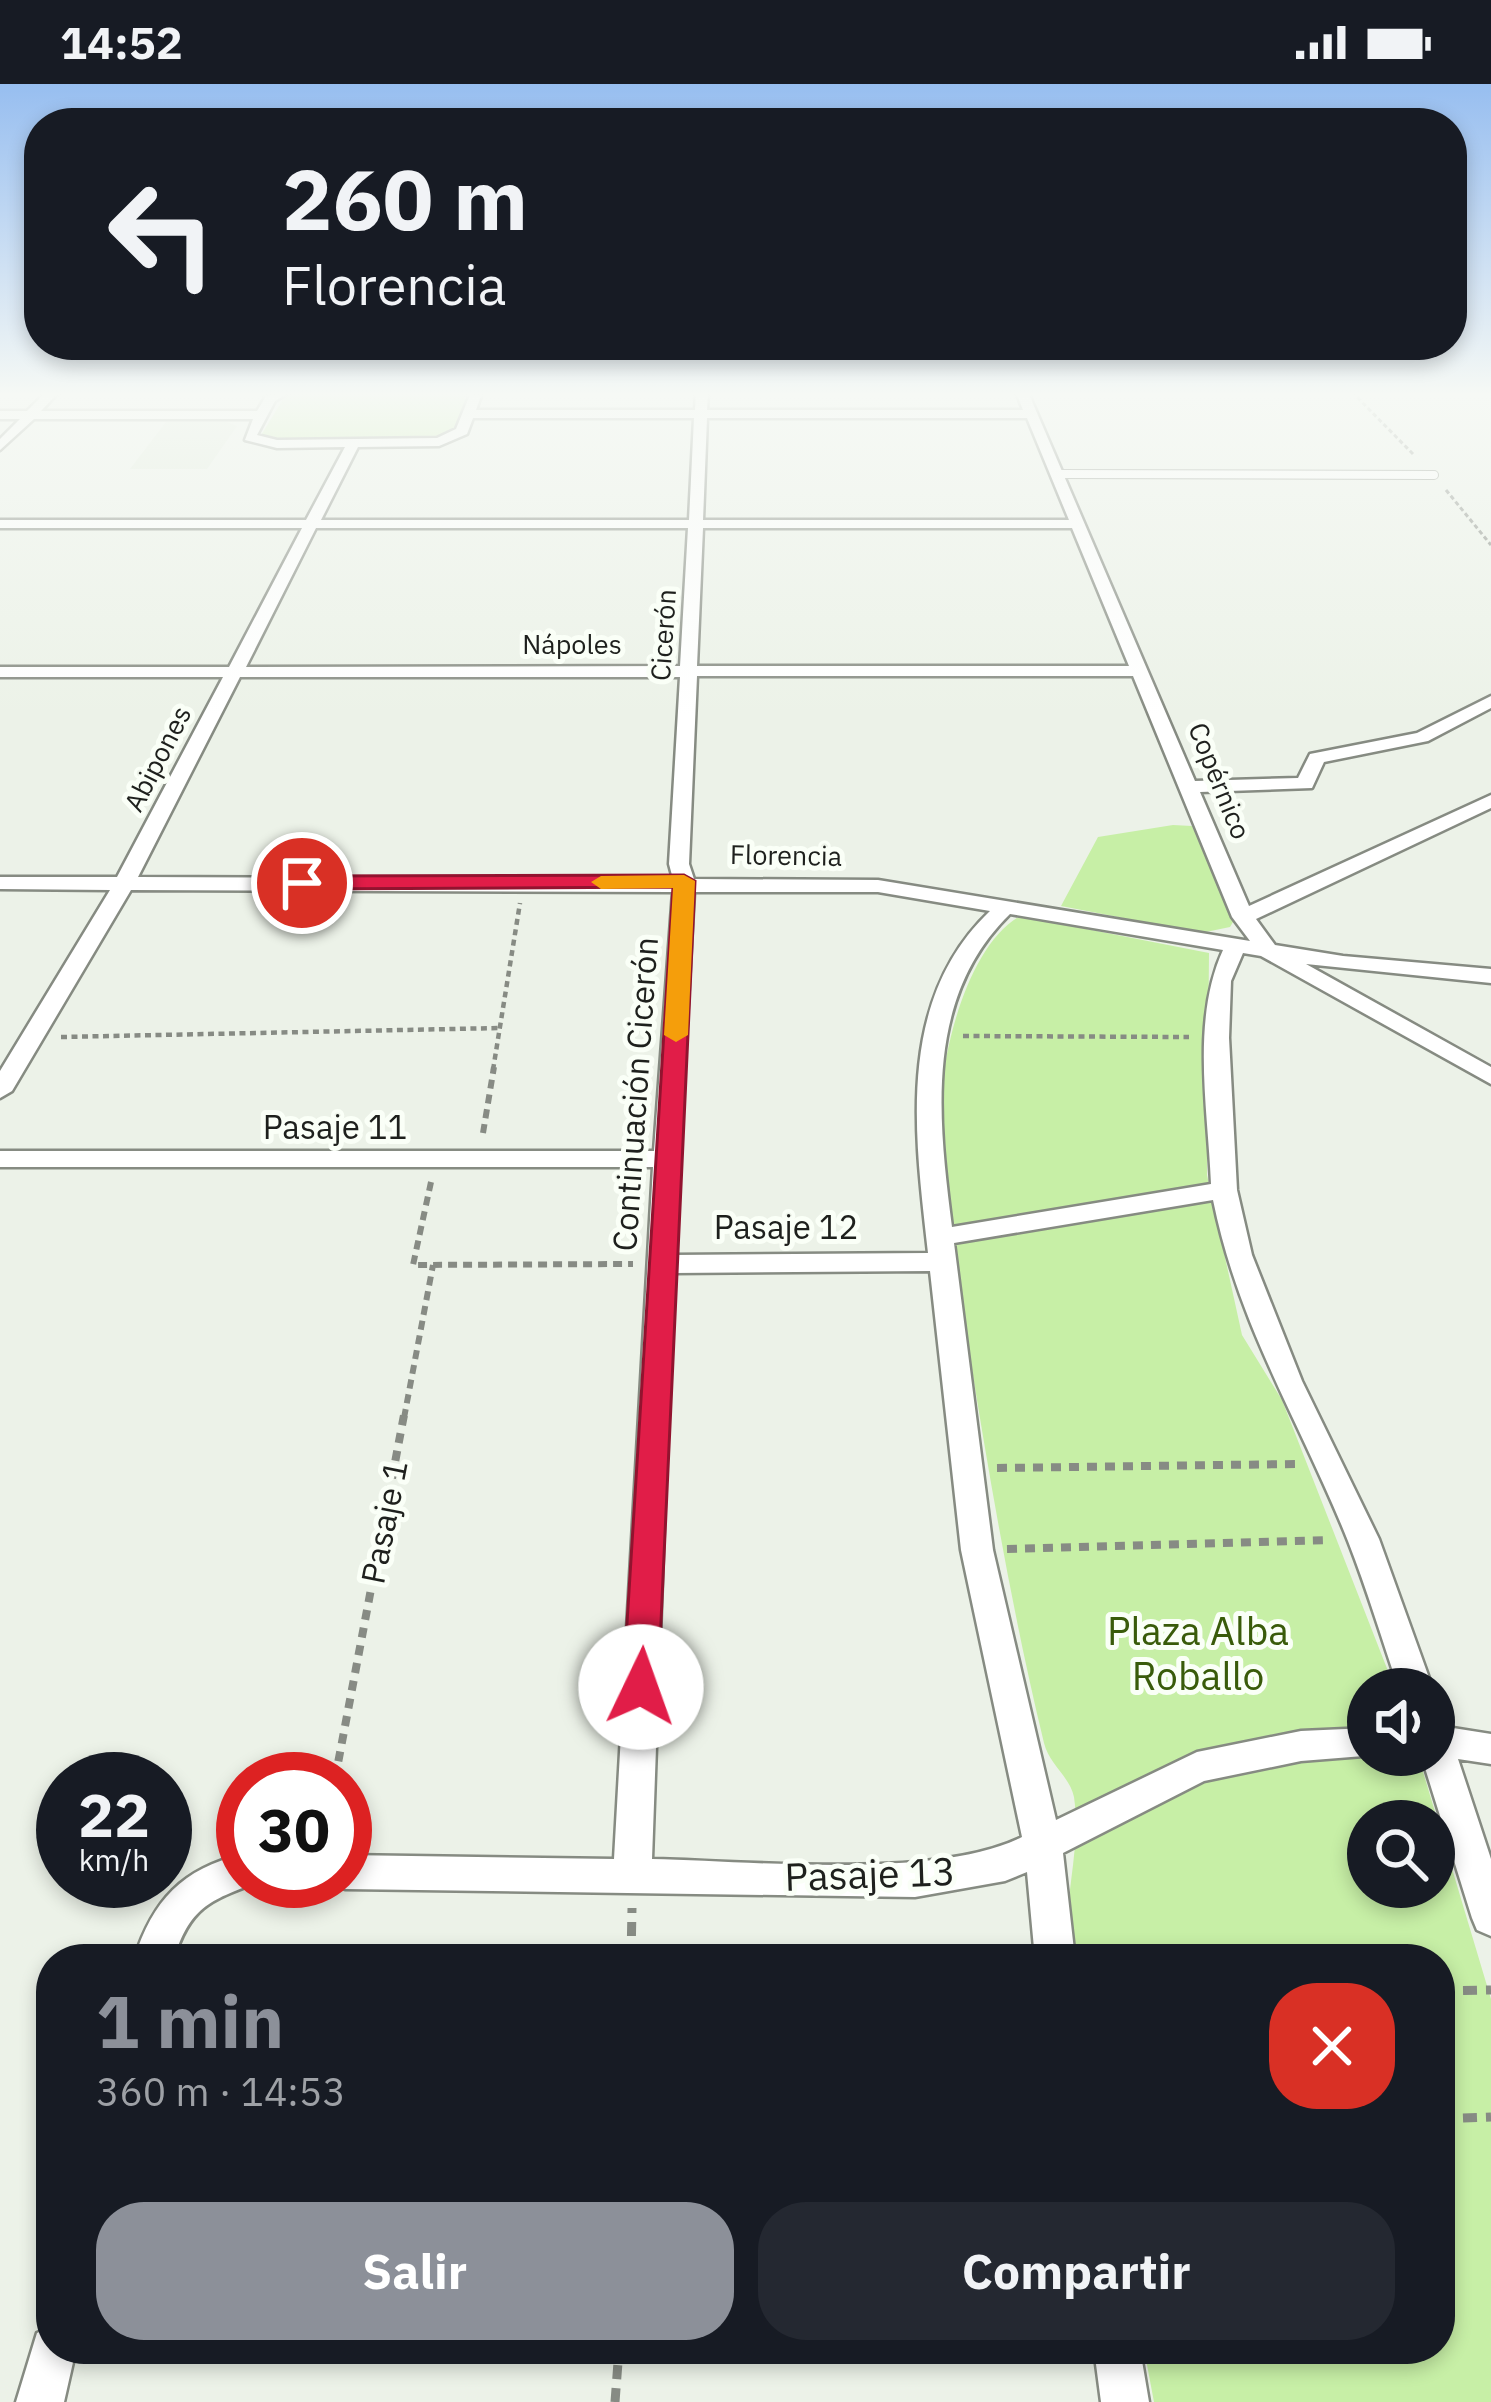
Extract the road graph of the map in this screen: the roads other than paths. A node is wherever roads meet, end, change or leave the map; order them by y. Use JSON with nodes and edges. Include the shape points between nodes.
{"nodes":[{"id":1,"x":323,"y":500,"type":"edge"},
{"id":2,"x":699,"y":500,"type":"edge"},
{"id":3,"x":1067,"y":500,"type":"edge"},
{"id":4,"x":0,"y":524,"type":"edge"},
{"id":5,"x":310,"y":524,"type":"junction"},
{"id":6,"x":699,"y":524,"type":"junction"},
{"id":7,"x":1077,"y":524,"type":"junction"},
{"id":8,"x":232,"y":671,"type":"junction"},
{"id":9,"x":1144,"y":671,"type":"junction"},
{"id":10,"x":0,"y":672,"type":"edge"},
{"id":11,"x":689,"y":672,"type":"junction"},
{"id":12,"x":1491,"y":701,"type":"edge"},
{"id":13,"x":1188,"y":787,"type":"junction"},
{"id":14,"x":1491,"y":801,"type":"edge"},
{"id":15,"x":684,"y":881,"type":"junction"},
{"id":16,"x":125,"y":882,"type":"junction"},
{"id":17,"x":0,"y":883,"type":"edge"},
{"id":18,"x":1008,"y":905,"type":"junction"},
{"id":19,"x":1239,"y":931,"type":"junction"},
{"id":20,"x":1268,"y":951,"type":"junction"},
{"id":21,"x":1491,"y":976,"type":"edge"},
{"id":22,"x":1491,"y":1077,"type":"edge"},
{"id":23,"x":0,"y":1091,"type":"edge"},
{"id":24,"x":669,"y":1159,"type":"junction"},
{"id":25,"x":0,"y":1160,"type":"edge"},
{"id":26,"x":1223,"y":1190,"type":"junction"},
{"id":27,"x":942,"y":1250,"type":"junction"},
{"id":28,"x":660,"y":1264,"type":"junction"},
{"id":29,"x":1409,"y":1668,"type":"edge"},
{"id":30,"x":1347,"y":1743,"type":"edge"},
{"id":31,"x":1455,"y":1743,"type":"edge"},
{"id":32,"x":1491,"y":1749,"type":"edge"},
{"id":33,"x":1446,"y":1776,"type":"edge"},
{"id":34,"x":1043,"y":1846,"type":"junction"},
{"id":35,"x":372,"y":1872,"type":"edge"},
{"id":36,"x":632,"y":1874,"type":"junction"},
{"id":37,"x":216,"y":1880,"type":"edge"},
{"id":38,"x":1491,"y":1918,"type":"edge"},
{"id":39,"x":158,"y":1944,"type":"edge"},
{"id":40,"x":1053,"y":1944,"type":"edge"},
{"id":41,"x":49,"y":2364,"type":"edge"},
{"id":42,"x":1120,"y":2364,"type":"edge"},
{"id":43,"x":40,"y":2402,"type":"edge"},
{"id":44,"x":1125,"y":2402,"type":"edge"}],
"edges":[{"from":1,"to":5,"type":"street","name":"Abipones"},
{"from":2,"to":6,"type":"street","name":"Cicerón"},
{"from":3,"to":7,"type":"street","name":"Copérnico"},
{"from":4,"to":5,"type":"street"},
{"from":5,"to":6,"type":"street"},
{"from":5,"to":8,"type":"street","name":"Abipones"},
{"from":6,"to":7,"type":"street"},
{"from":6,"to":11,"type":"street","name":"Cicerón"},
{"from":7,"to":9,"type":"street","name":"Copérnico"},
{"from":8,"to":10,"type":"street","name":"Nápoles"},
{"from":8,"to":11,"type":"street","name":"Nápoles"},
{"from":8,"to":16,"type":"street","name":"Abipones"},
{"from":9,"to":11,"type":"street","name":"Nápoles"},
{"from":9,"to":13,"type":"street","name":"Copérnico"},
{"from":11,"to":15,"type":"street","name":"Cicerón"},
{"from":12,"to":13,"type":"street","via":[[1422,737],[1317,758],[1305,784]]},
{"from":13,"to":19,"type":"street","name":"Copérnico"},
{"from":14,"to":19,"type":"street"},
{"from":15,"to":16,"type":"street","name":"Florencia"},
{"from":15,"to":18,"type":"street","name":"Florencia","via":[[878,886]]},
{"from":15,"to":24,"type":"street","name":"Continuación Cicerón"},
{"from":16,"to":17,"type":"street","name":"Florencia"},
{"from":16,"to":23,"type":"street","name":"Abipones"},
{"from":18,"to":19,"type":"street","name":"Florencia"},
{"from":18,"to":27,"type":"street","via":[[968,946],[934,1036],[927,1133]]},
{"from":19,"to":20,"type":"street","name":"Florencia"},
{"from":19,"to":26,"type":"street","via":[[1220,981]]},
{"from":20,"to":21,"type":"street","name":"Florencia"},
{"from":20,"to":22,"type":"street"},
{"from":24,"to":25,"type":"street","name":"Pasaje 11"},
{"from":24,"to":28,"type":"street","name":"Continuación Cicerón"},
{"from":26,"to":27,"type":"street","name":"Pasaje 12"},
{"from":26,"to":29,"type":"street","via":[[1238,1255],[1287,1382],[1363,1539]]},
{"from":27,"to":28,"type":"street","name":"Pasaje 12"},
{"from":27,"to":34,"type":"street","via":[[977,1550]]},
{"from":28,"to":36,"type":"street","name":"Continuación Cicerón"},
{"from":30,"to":34,"type":"street","name":"Pasaje 13","via":[[1197,1767]]},
{"from":31,"to":32,"type":"street"},
{"from":33,"to":38,"type":"street"},
{"from":34,"to":36,"type":"street","name":"Pasaje 13","via":[[1005,1864],[915,1880]]},
{"from":34,"to":40,"type":"street"},
{"from":35,"to":36,"type":"street","name":"Pasaje 13"},
{"from":37,"to":39,"type":"street","via":[[194,1888]]},
{"from":41,"to":43,"type":"street"},
{"from":42,"to":44,"type":"street"}]}
